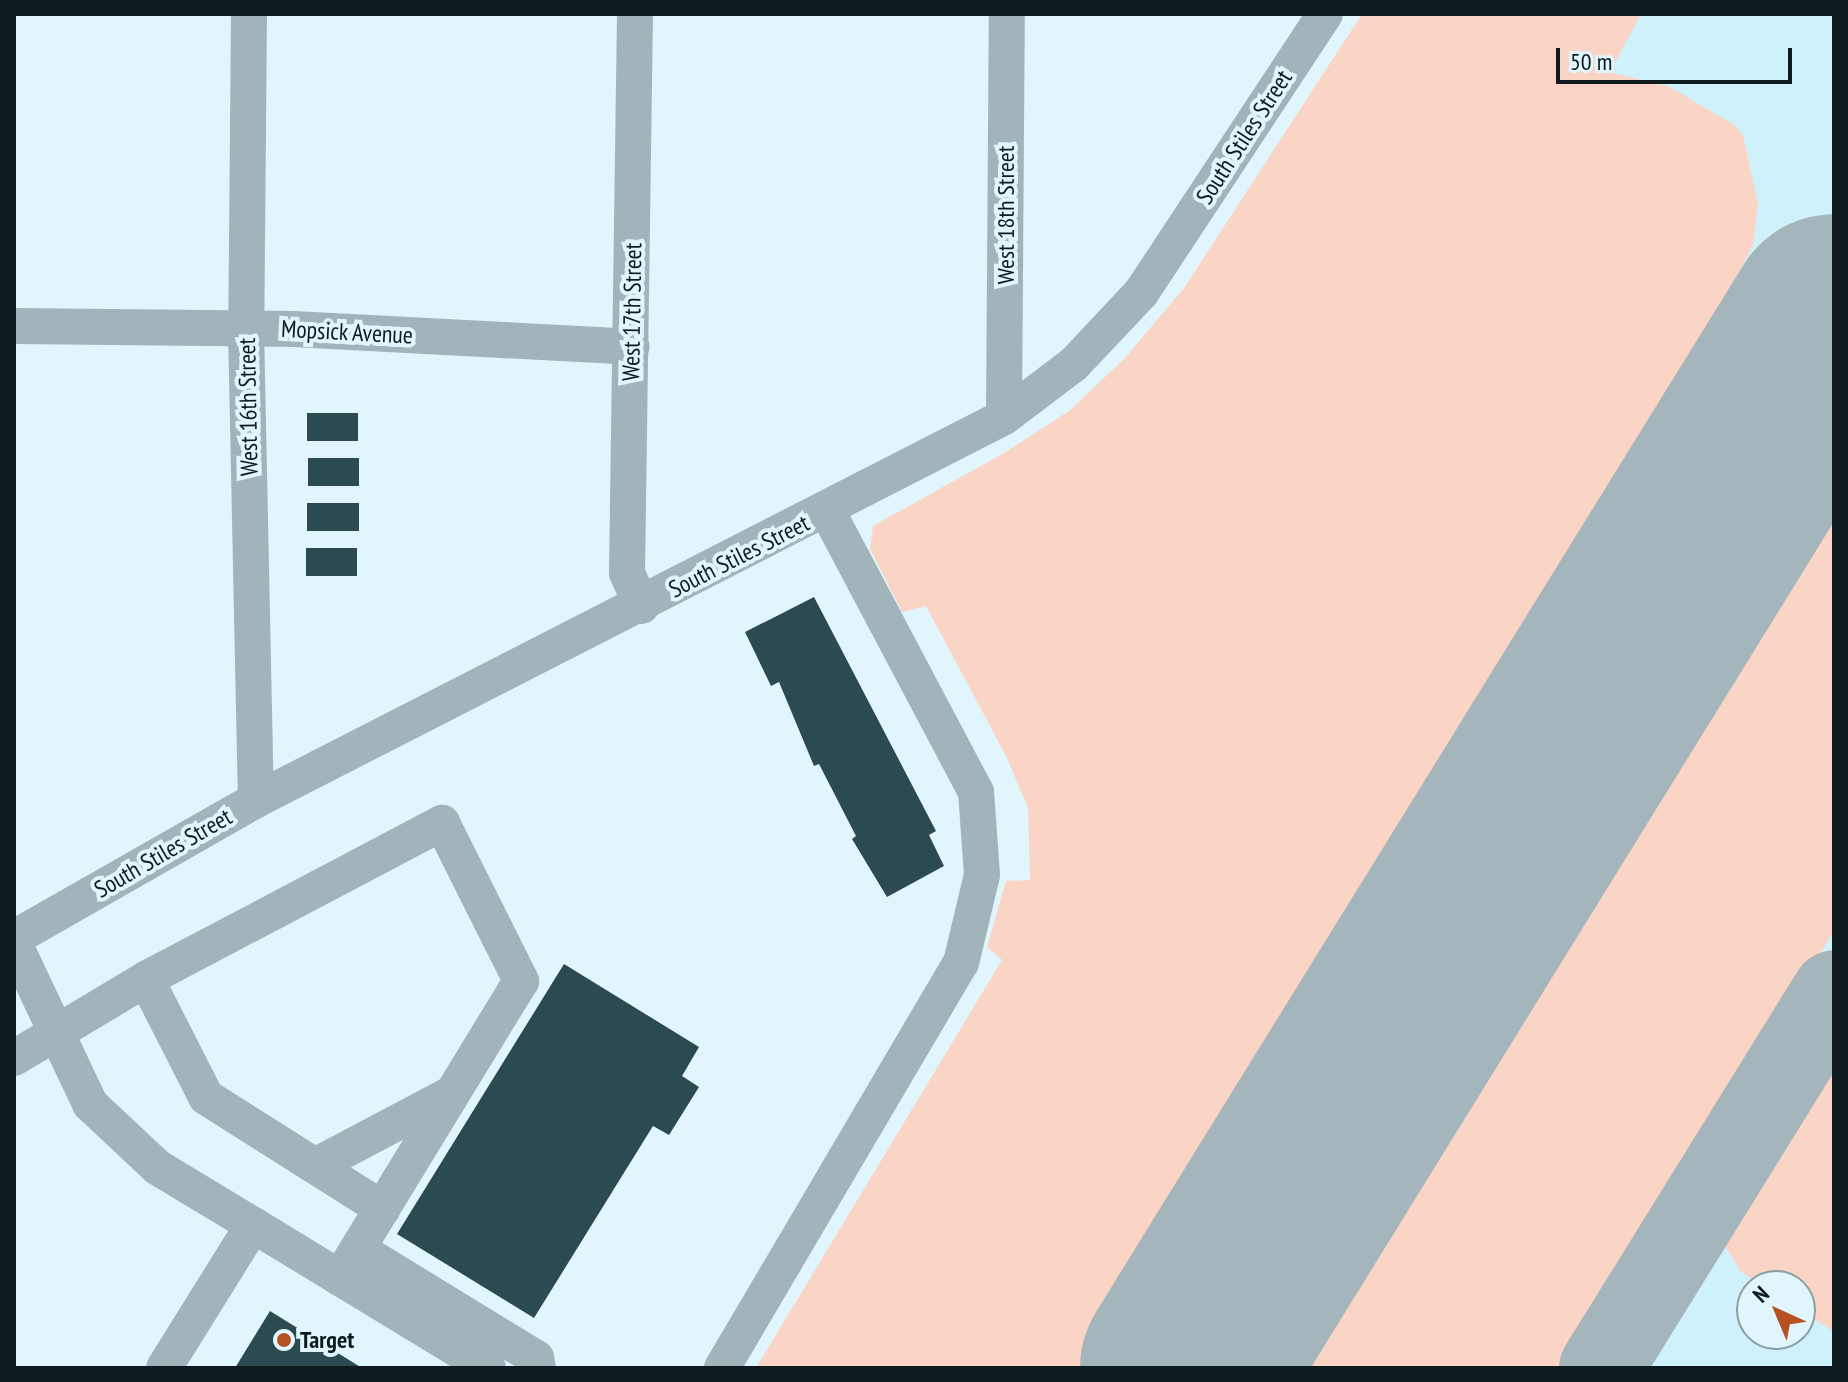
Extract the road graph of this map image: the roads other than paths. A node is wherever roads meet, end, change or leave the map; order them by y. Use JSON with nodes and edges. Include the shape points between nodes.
{"nodes":[{"id":1,"x":249,"y":14,"type":"edge"},
{"id":2,"x":635,"y":14,"type":"edge"},
{"id":3,"x":1007,"y":14,"type":"edge"},
{"id":4,"x":1325,"y":14,"type":"edge"},
{"id":5,"x":14,"y":326,"type":"edge"},
{"id":6,"x":246,"y":328,"type":"junction"},
{"id":7,"x":632,"y":347,"type":"junction"},
{"id":8,"x":1004,"y":417,"type":"junction"},
{"id":9,"x":827,"y":511,"type":"junction"},
{"id":10,"x":642,"y":606,"type":"junction"},
{"id":11,"x":256,"y":800,"type":"junction"},
{"id":12,"x":14,"y":940,"type":"edge"},
{"id":13,"x":146,"y":979,"type":"junction"},
{"id":14,"x":56,"y":1037,"type":"junction"},
{"id":15,"x":14,"y":1058,"type":"edge"},
{"id":16,"x":453,"y":1093,"type":"junction"},
{"id":17,"x":315,"y":1166,"type":"junction"},
{"id":18,"x":383,"y":1209,"type":"junction"},
{"id":19,"x":253,"y":1225,"type":"junction"},
{"id":20,"x":349,"y":1263,"type":"junction"},
{"id":21,"x":537,"y":1363,"type":"edge"},
{"id":22,"x":164,"y":1368,"type":"edge"},
{"id":23,"x":488,"y":1368,"type":"edge"},
{"id":24,"x":722,"y":1368,"type":"edge"}],
"edges":[{"from":1,"to":6,"type":"street","name":"West 16th Street"},
{"from":2,"to":7,"type":"street","name":"West 17th Street"},
{"from":3,"to":8,"type":"street","name":"West 18th Street"},
{"from":4,"to":8,"type":"street","name":"South Stiles Street","via":[[1141,293],[1074,364]]},
{"from":5,"to":6,"type":"street","name":"Mopsick Avenue"},
{"from":6,"to":7,"type":"street","name":"Mopsick Avenue"},
{"from":6,"to":11,"type":"street","name":"West 16th Street"},
{"from":7,"to":10,"type":"street","name":"West 17th Street","via":[[627,573]]},
{"from":8,"to":9,"type":"street","name":"South Stiles Street"},
{"from":9,"to":10,"type":"street","name":"South Stiles Street"},
{"from":9,"to":24,"type":"street","via":[[976,792],[982,875],[961,963]]},
{"from":10,"to":11,"type":"street","name":"South Stiles Street"},
{"from":11,"to":12,"type":"street","name":"South Stiles Street"},
{"from":12,"to":14,"type":"street"},
{"from":13,"to":14,"type":"street"},
{"from":13,"to":16,"type":"street","via":[[442,823],[521,981]]},
{"from":13,"to":17,"type":"street","via":[[206,1097]]},
{"from":14,"to":15,"type":"street"},
{"from":14,"to":19,"type":"street","via":[[90,1104],[157,1167]]},
{"from":16,"to":17,"type":"street"},
{"from":16,"to":18,"type":"street"},
{"from":17,"to":18,"type":"street"},
{"from":18,"to":20,"type":"street"},
{"from":19,"to":20,"type":"street"},
{"from":19,"to":22,"type":"street"},
{"from":20,"to":21,"type":"street","via":[[454,1307]]},
{"from":20,"to":23,"type":"street"}]}
